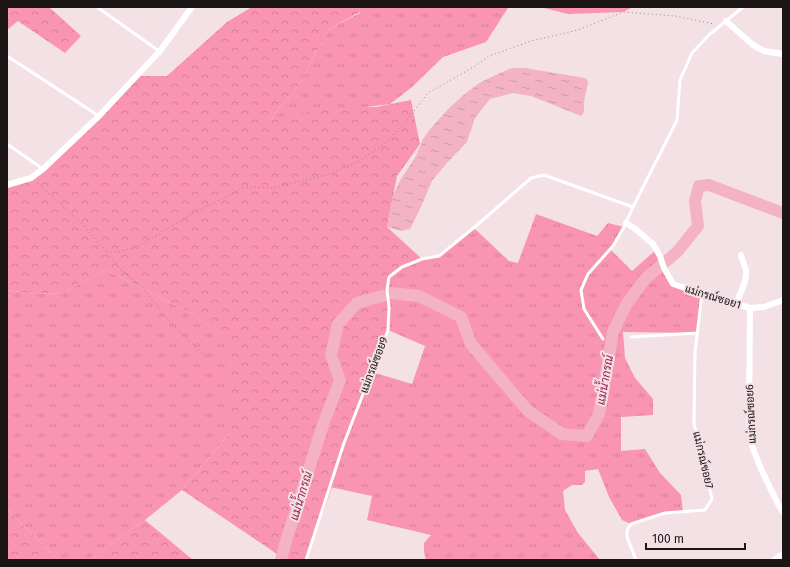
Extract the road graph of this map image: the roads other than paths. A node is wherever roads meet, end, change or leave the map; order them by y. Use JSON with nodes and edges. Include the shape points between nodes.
{"nodes":[{"id":1,"x":97,"y":7,"type":"edge"},
{"id":2,"x":192,"y":7,"type":"edge"},
{"id":3,"x":743,"y":7,"type":"edge"},
{"id":4,"x":726,"y":21,"type":"junction"},
{"id":5,"x":160,"y":51,"type":"junction"},
{"id":6,"x":783,"y":54,"type":"edge"},
{"id":7,"x":7,"y":56,"type":"edge"},
{"id":8,"x":99,"y":116,"type":"junction"},
{"id":9,"x":7,"y":144,"type":"edge"},
{"id":10,"x":44,"y":169,"type":"junction"},
{"id":11,"x":7,"y":185,"type":"edge"},
{"id":12,"x":633,"y":208,"type":"junction"},
{"id":13,"x":626,"y":224,"type":"junction"},
{"id":14,"x":741,"y":255,"type":"dead end"},
{"id":15,"x":702,"y":294,"type":"junction"},
{"id":16,"x":783,"y":300,"type":"edge"},
{"id":17,"x":736,"y":304,"type":"junction"},
{"id":18,"x":750,"y":308,"type":"junction"},
{"id":19,"x":697,"y":333,"type":"junction"},
{"id":20,"x":631,"y":337,"type":"dead end"},
{"id":21,"x":603,"y":339,"type":"dead end"},
{"id":22,"x":781,"y":503,"type":"edge"},
{"id":23,"x":783,"y":512,"type":"edge"},
{"id":24,"x":783,"y":554,"type":"edge"},
{"id":25,"x":306,"y":560,"type":"edge"},
{"id":26,"x":636,"y":560,"type":"edge"},
{"id":27,"x":774,"y":560,"type":"edge"}],
"edges":[{"from":1,"to":5,"type":"lane"},
{"from":2,"to":5,"type":"street"},
{"from":3,"to":4,"type":"lane"},
{"from":4,"to":6,"type":"street","via":[[753,45],[764,51]]},
{"from":4,"to":12,"type":"lane","via":[[692,53],[680,80],[677,120]]},
{"from":5,"to":8,"type":"street"},
{"from":7,"to":8,"type":"lane"},
{"from":8,"to":10,"type":"street"},
{"from":9,"to":10,"type":"lane"},
{"from":10,"to":11,"type":"street","via":[[31,178]]},
{"from":12,"to":13,"type":"lane"},
{"from":12,"to":25,"type":"lane","name":"แม่กรณ์ซอย9","via":[[544,175],[532,178],[439,256],[402,267],[389,277],[388,330],[344,443]]},
{"from":13,"to":15,"type":"street","name":"แม่กรณ์ซอย1","via":[[653,244],[673,284]]},
{"from":13,"to":21,"type":"lane","via":[[613,246],[588,274],[581,290],[584,309]]},
{"from":14,"to":17,"type":"street","via":[[746,277]]},
{"from":15,"to":17,"type":"street","name":"แม่กรณ์ซอย1"},
{"from":15,"to":19,"type":"lane","name":"แม่กรณ์ซอย7"},
{"from":16,"to":18,"type":"street","name":"แม่กรณ์ซอย1","via":[[764,307]]},
{"from":17,"to":18,"type":"street","name":"แม่กรณ์ซอย1"},
{"from":18,"to":22,"type":"street","name":"แม่กรณ์ซอย6","via":[[752,446],[761,469]]},
{"from":19,"to":20,"type":"lane"},
{"from":19,"to":26,"type":"lane","name":"แม่กรณ์ซอย7","via":[[694,423],[712,499],[705,510],[665,513],[631,524],[627,530],[627,537]]},
{"from":22,"to":23,"type":"street","name":"แม่กรณ์ซอย6"},
{"from":24,"to":27,"type":"street"}]}
